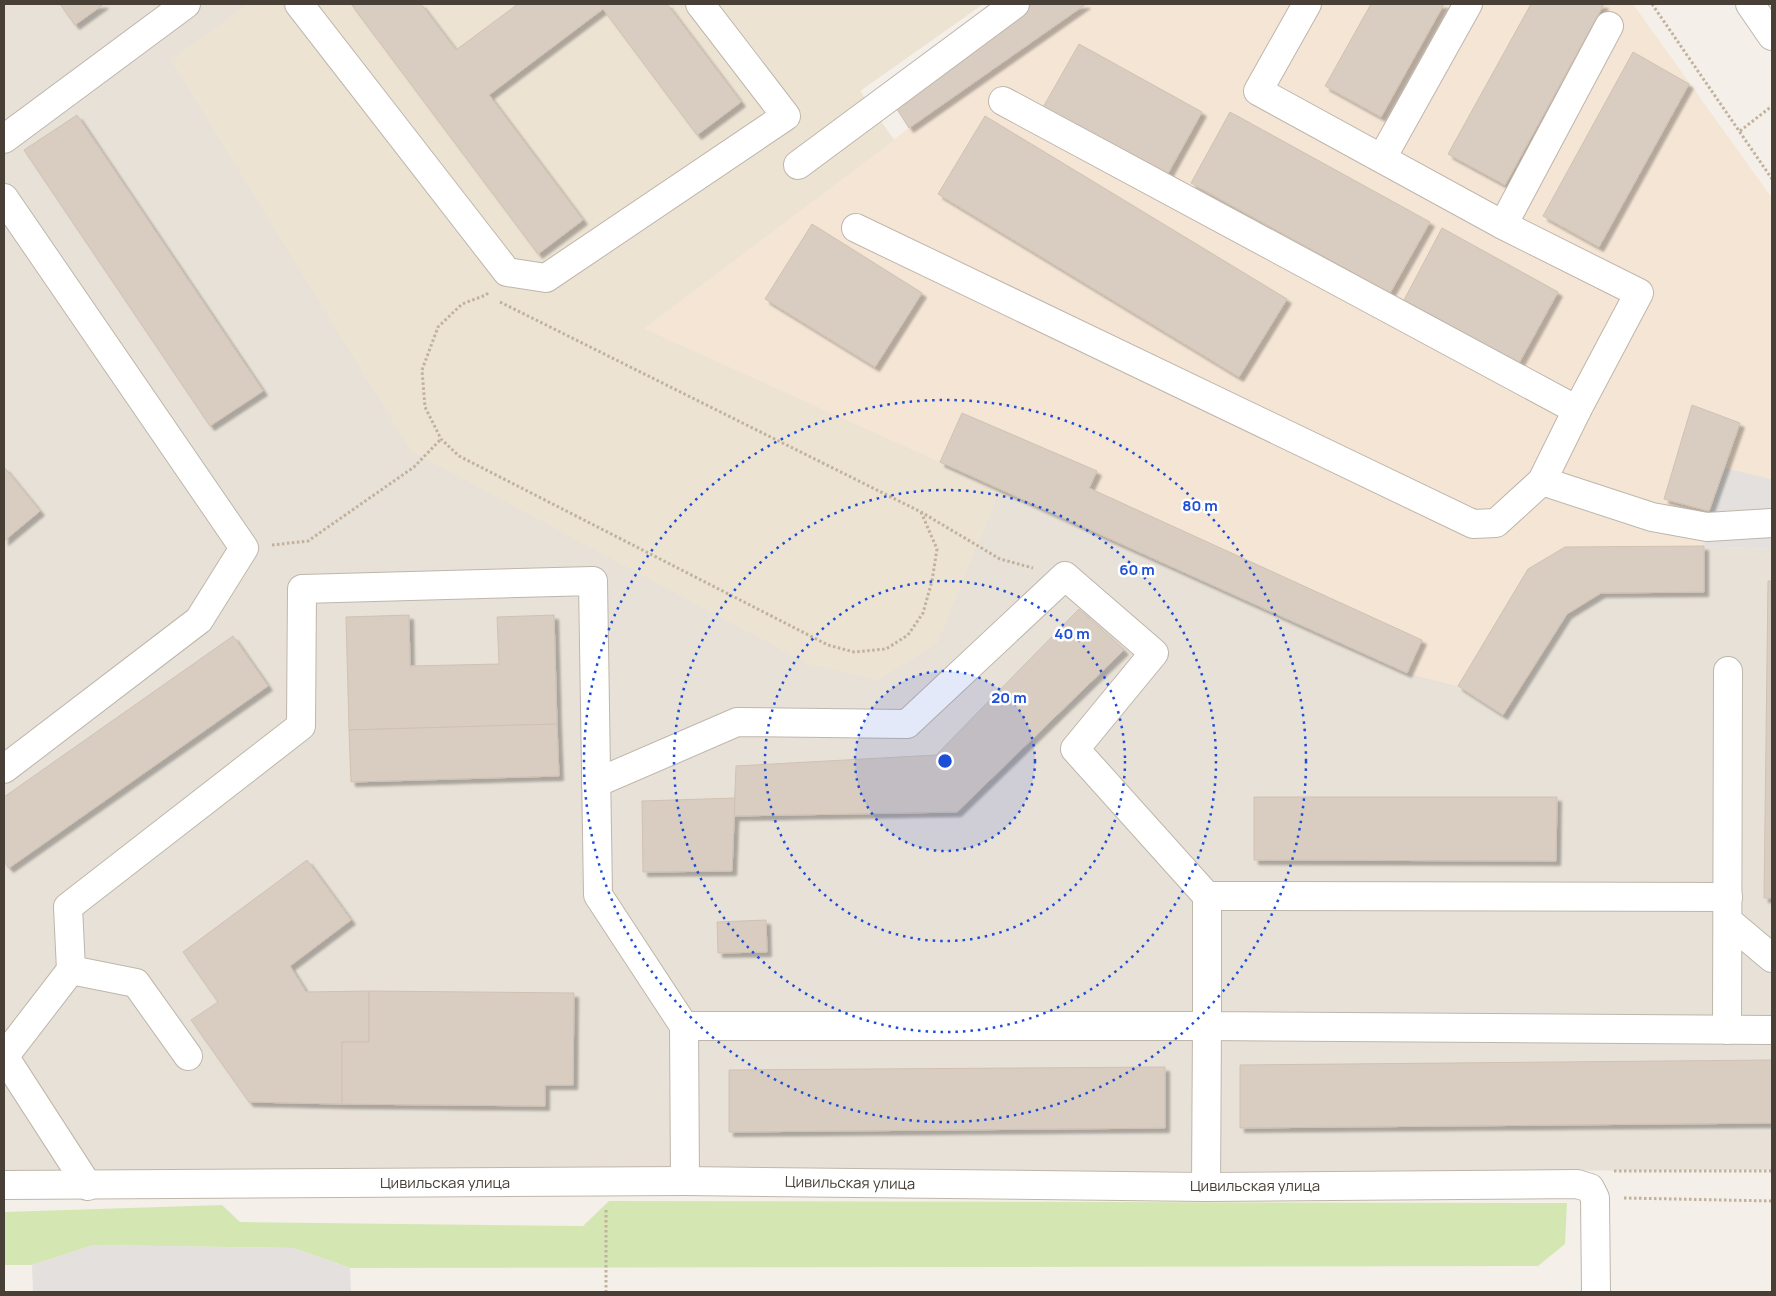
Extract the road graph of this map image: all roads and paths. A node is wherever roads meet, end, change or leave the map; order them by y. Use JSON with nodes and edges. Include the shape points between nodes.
{"nodes":[{"id":1,"x":186,"y":4,"type":"edge"},
{"id":2,"x":299,"y":4,"type":"edge"},
{"id":3,"x":700,"y":4,"type":"edge"},
{"id":4,"x":1015,"y":4,"type":"edge"},
{"id":5,"x":1307,"y":4,"type":"edge"},
{"id":6,"x":1468,"y":4,"type":"edge"},
{"id":7,"x":1652,"y":4,"type":"edge"},
{"id":8,"x":1750,"y":4,"type":"edge"},
{"id":9,"x":1609,"y":26,"type":"dead end"},
{"id":10,"x":1772,"y":36,"type":"edge"},
{"id":11,"x":1003,"y":101,"type":"dead end"},
{"id":12,"x":1772,"y":106,"type":"edge"},
{"id":13,"x":1740,"y":131,"type":"junction"},
{"id":14,"x":4,"y":139,"type":"edge"},
{"id":15,"x":1382,"y":158,"type":"junction"},
{"id":16,"x":798,"y":165,"type":"dead end"},
{"id":17,"x":1772,"y":178,"type":"edge"},
{"id":18,"x":4,"y":198,"type":"edge"},
{"id":19,"x":1503,"y":225,"type":"junction"},
{"id":20,"x":856,"y":228,"type":"dead end"},
{"id":21,"x":486,"y":295,"type":"dead end"},
{"id":22,"x":495,"y":300,"type":"dead end"},
{"id":23,"x":1577,"y":410,"type":"junction"},
{"id":24,"x":441,"y":439,"type":"junction"},
{"id":25,"x":1542,"y":481,"type":"junction"},
{"id":26,"x":920,"y":512,"type":"junction"},
{"id":27,"x":1772,"y":523,"type":"edge"},
{"id":28,"x":244,"y":548,"type":"junction"},
{"id":29,"x":1065,"y":576,"type":"junction"},
{"id":30,"x":1728,"y":671,"type":"dead end"},
{"id":31,"x":4,"y":769,"type":"edge"},
{"id":32,"x":596,"y":783,"type":"junction"},
{"id":33,"x":1207,"y":896,"type":"junction"},
{"id":34,"x":1728,"y":909,"type":"junction"},
{"id":35,"x":1772,"y":958,"type":"edge"},
{"id":36,"x":71,"y":970,"type":"junction"},
{"id":37,"x":684,"y":1026,"type":"junction"},
{"id":38,"x":1206,"y":1026,"type":"junction"},
{"id":39,"x":1727,"y":1030,"type":"junction"},
{"id":40,"x":1772,"y":1030,"type":"edge"},
{"id":41,"x":188,"y":1056,"type":"dead end"},
{"id":42,"x":4,"y":1057,"type":"edge"},
{"id":43,"x":606,"y":1181,"type":"junction"},
{"id":44,"x":685,"y":1181,"type":"junction"},
{"id":45,"x":4,"y":1186,"type":"edge"},
{"id":46,"x":88,"y":1186,"type":"junction"},
{"id":47,"x":1206,"y":1187,"type":"junction"},
{"id":48,"x":606,"y":1292,"type":"edge"},
{"id":49,"x":1596,"y":1292,"type":"edge"}],
"edges":[{"from":1,"to":14,"type":"street"},
{"from":2,"to":3,"type":"street","via":[[507,272],[546,278],[786,116]]},
{"from":4,"to":16,"type":"street"},
{"from":5,"to":15,"type":"street","via":[[1258,90]]},
{"from":6,"to":15,"type":"street"},
{"from":7,"to":13,"type":"path"},
{"from":8,"to":10,"type":"street"},
{"from":9,"to":19,"type":"street"},
{"from":11,"to":23,"type":"street"},
{"from":12,"to":13,"type":"path"},
{"from":13,"to":17,"type":"path"},
{"from":15,"to":19,"type":"street"},
{"from":18,"to":28,"type":"street"},
{"from":19,"to":23,"type":"street","via":[[1639,293]]},
{"from":20,"to":25,"type":"street","via":[[1474,524],[1496,522]]},
{"from":21,"to":24,"type":"path","via":[[462,304],[438,327],[422,370],[425,407]]},
{"from":22,"to":26,"type":"path"},
{"from":23,"to":25,"type":"street"},
{"from":24,"to":26,"type":"path","via":[[459,456],[828,645],[854,652],[886,649],[908,635],[923,613],[937,550]]},
{"from":24,"to":28,"type":"path","via":[[414,467],[308,541]]},
{"from":25,"to":27,"type":"street","via":[[1652,517],[1707,527]]},
{"from":26,"to":29,"type":"path","via":[[1000,559]]},
{"from":28,"to":31,"type":"street","via":[[199,620]]},
{"from":29,"to":32,"type":"street","via":[[907,724],[737,722]]},
{"from":29,"to":33,"type":"street","via":[[1154,653],[1075,748]]},
{"from":30,"to":34,"type":"street"},
{"from":32,"to":36,"type":"street","via":[[593,581],[302,589],[301,726],[68,907]]},
{"from":32,"to":37,"type":"street","via":[[598,895]]},
{"from":33,"to":34,"type":"street"},
{"from":33,"to":38,"type":"street"},
{"from":34,"to":35,"type":"street"},
{"from":34,"to":39,"type":"street"},
{"from":36,"to":41,"type":"street","via":[[136,983]]},
{"from":36,"to":42,"type":"street"},
{"from":37,"to":38,"type":"street"},
{"from":37,"to":44,"type":"street"},
{"from":38,"to":39,"type":"street"},
{"from":38,"to":47,"type":"street"},
{"from":39,"to":40,"type":"street"},
{"from":42,"to":46,"type":"street"},
{"from":43,"to":44,"type":"street","name":"Цивильская улица"},
{"from":43,"to":46,"type":"street","name":"Цивильская улица"},
{"from":43,"to":48,"type":"path"},
{"from":44,"to":47,"type":"street","name":"Цивильская улица"},
{"from":45,"to":46,"type":"street","name":"Цивильская улица"},
{"from":47,"to":49,"type":"street","name":"Цивильская улица","via":[[1576,1184],[1590,1188],[1595,1198]]}]}
